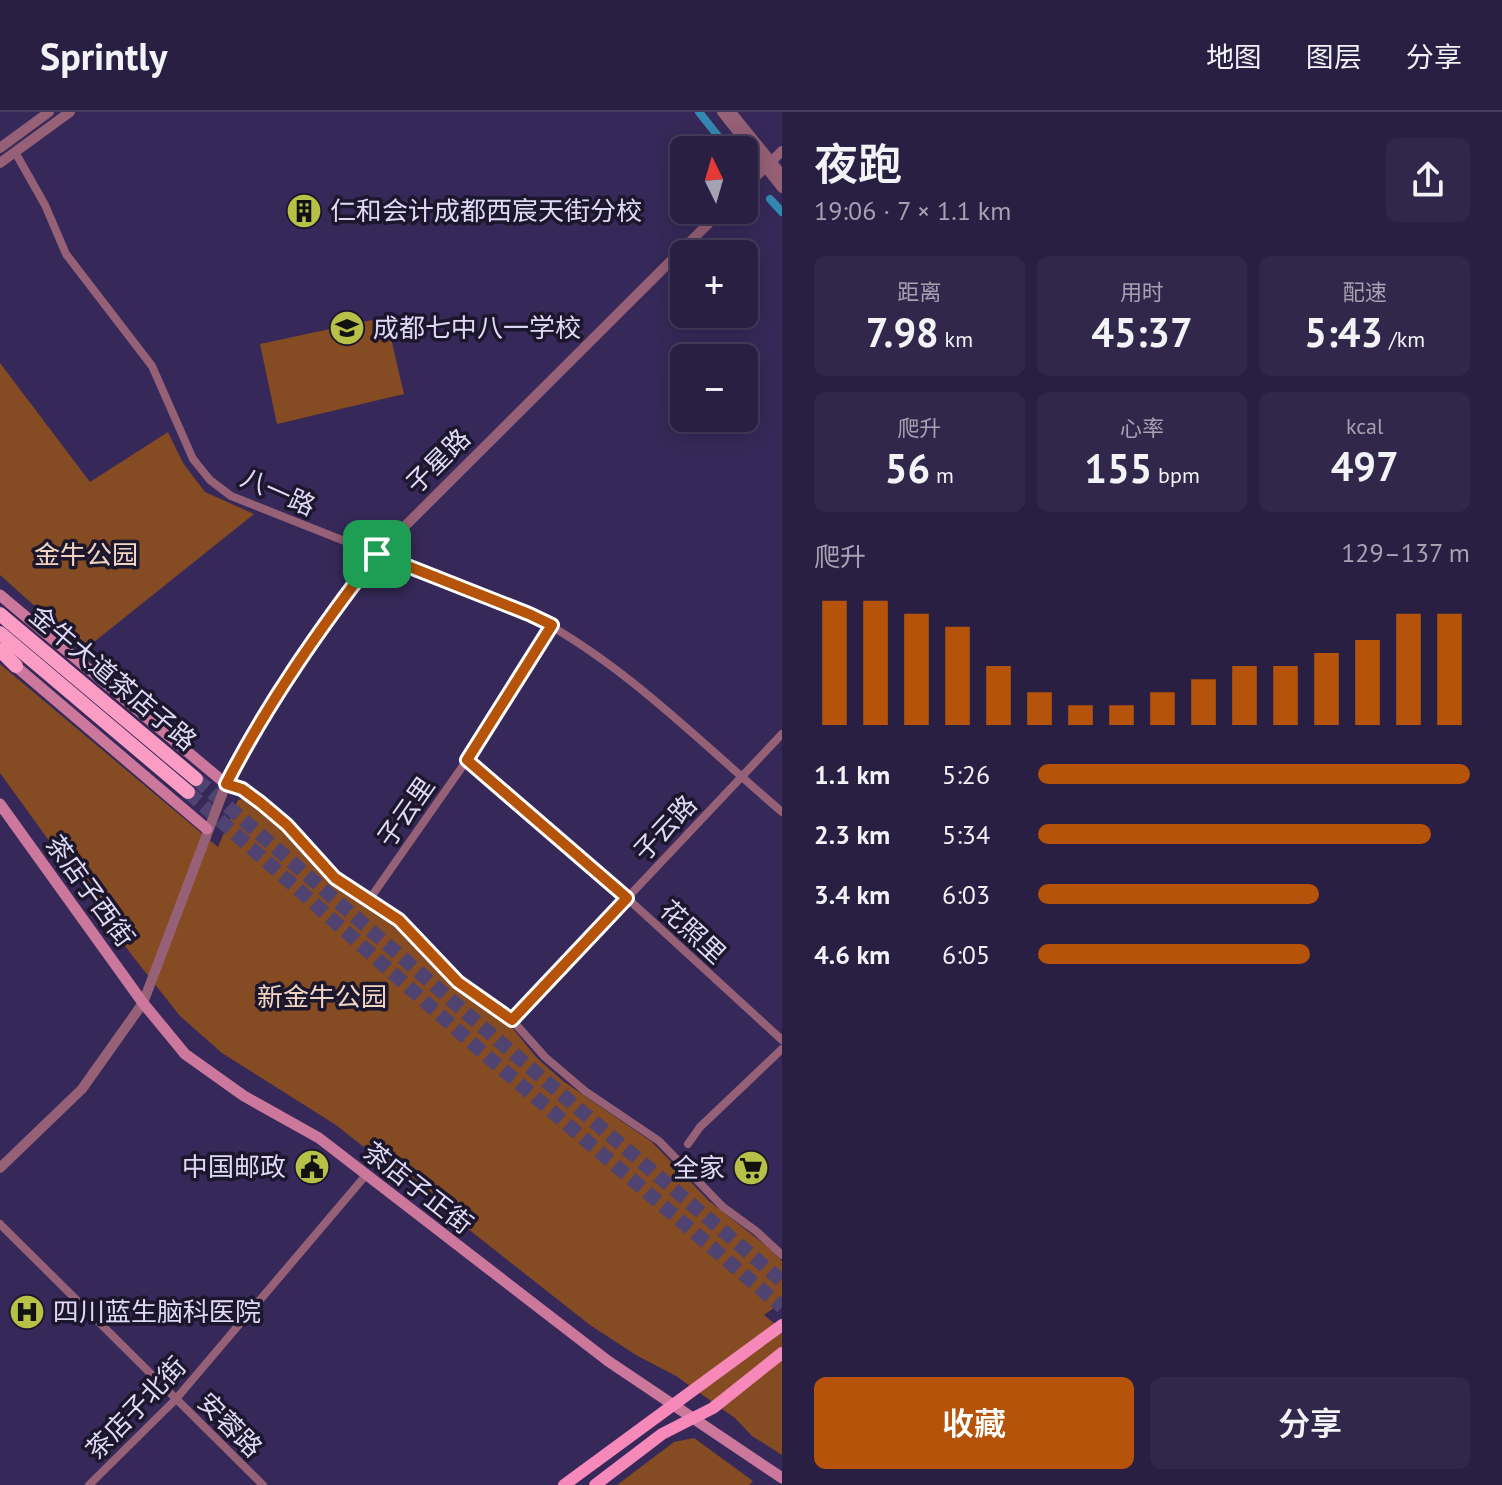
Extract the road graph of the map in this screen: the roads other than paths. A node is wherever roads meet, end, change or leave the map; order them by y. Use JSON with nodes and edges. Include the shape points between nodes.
{"nodes":[{"id":1,"x":49,"y":112,"type":"edge"},
{"id":2,"x":70,"y":112,"type":"edge"},
{"id":3,"x":722,"y":112,"type":"edge"},
{"id":4,"x":731,"y":112,"type":"edge"},
{"id":5,"x":0,"y":148,"type":"edge"},
{"id":6,"x":782,"y":151,"type":"edge"},
{"id":7,"x":15,"y":152,"type":"junction"},
{"id":8,"x":0,"y":163,"type":"edge"},
{"id":9,"x":768,"y":164,"type":"junction"},
{"id":10,"x":758,"y":174,"type":"edge"},
{"id":11,"x":782,"y":175,"type":"edge"},
{"id":12,"x":782,"y":188,"type":"edge"},
{"id":13,"x":708,"y":224,"type":"edge"},
{"id":14,"x":377,"y":554,"type":"junction"},
{"id":15,"x":0,"y":595,"type":"edge"},
{"id":16,"x":0,"y":614,"type":"edge"},
{"id":17,"x":552,"y":625,"type":"junction"},
{"id":18,"x":0,"y":633,"type":"edge"},
{"id":19,"x":0,"y":651,"type":"edge"},
{"id":20,"x":16,"y":666,"type":"joint"},
{"id":21,"x":782,"y":734,"type":"edge"},
{"id":22,"x":467,"y":760,"type":"junction"},
{"id":23,"x":740,"y":777,"type":"junction"},
{"id":24,"x":226,"y":784,"type":"junction"},
{"id":25,"x":0,"y":804,"type":"edge"},
{"id":26,"x":782,"y":812,"type":"edge"},
{"id":27,"x":207,"y":829,"type":"junction"},
{"id":28,"x":627,"y":898,"type":"junction"},
{"id":29,"x":369,"y":900,"type":"junction"},
{"id":30,"x":143,"y":1003,"type":"junction"},
{"id":31,"x":512,"y":1020,"type":"junction"},
{"id":32,"x":782,"y":1040,"type":"edge"},
{"id":33,"x":782,"y":1049,"type":"edge"},
{"id":34,"x":688,"y":1144,"type":"dead end"},
{"id":35,"x":1,"y":1165,"type":"edge"},
{"id":36,"x":366,"y":1175,"type":"junction"},
{"id":37,"x":0,"y":1224,"type":"edge"},
{"id":38,"x":782,"y":1255,"type":"edge"},
{"id":39,"x":782,"y":1325,"type":"edge"},
{"id":40,"x":782,"y":1353,"type":"edge"},
{"id":41,"x":176,"y":1399,"type":"junction"},
{"id":42,"x":672,"y":1404,"type":"junction"},
{"id":43,"x":692,"y":1418,"type":"junction"},
{"id":44,"x":782,"y":1478,"type":"edge"},
{"id":45,"x":89,"y":1485,"type":"edge"},
{"id":46,"x":263,"y":1485,"type":"edge"},
{"id":47,"x":564,"y":1485,"type":"edge"},
{"id":48,"x":595,"y":1485,"type":"edge"}],
"edges":[{"from":1,"to":5,"type":"street"},
{"from":2,"to":7,"type":"street"},
{"from":3,"to":9,"type":"street"},
{"from":4,"to":9,"type":"street"},
{"from":6,"to":9,"type":"street"},
{"from":7,"to":8,"type":"street"},
{"from":7,"to":14,"type":"street","name":"八一路","via":[[66,254],[152,366],[193,459],[210,480],[231,496]]},
{"from":9,"to":10,"type":"street"},
{"from":9,"to":11,"type":"street"},
{"from":9,"to":12,"type":"street"},
{"from":13,"to":14,"type":"street","name":"子星路"},
{"from":14,"to":17,"type":"street","name":"八一路"},
{"from":14,"to":24,"type":"street","name":"子星路","via":[[319,630]]},
{"from":15,"to":24,"type":"main road"},
{"from":16,"to":18,"type":"highway","name":"金牛大道茶店子路","via":[[192,786]]},
{"from":17,"to":22,"type":"street","name":"子云里"},
{"from":17,"to":23,"type":"street","name":"八一路","via":[[606,661]]},
{"from":19,"to":20,"type":"highway"},
{"from":20,"to":27,"type":"main road"},
{"from":21,"to":23,"type":"street","name":"子云路"},
{"from":22,"to":28,"type":"street","name":"花照里"},
{"from":22,"to":29,"type":"street","name":"子云里"},
{"from":23,"to":26,"type":"street","name":"八一路"},
{"from":23,"to":28,"type":"street","name":"子云路"},
{"from":24,"to":27,"type":"street","name":"子星路"},
{"from":24,"to":29,"type":"street","via":[[261,803],[335,878]]},
{"from":25,"to":30,"type":"main road","name":"茶店子西街"},
{"from":27,"to":30,"type":"street","name":"子星路"},
{"from":28,"to":31,"type":"street","name":"子云路"},
{"from":28,"to":32,"type":"street","name":"花照里"},
{"from":29,"to":31,"type":"street","via":[[414,934],[458,982]]},
{"from":30,"to":35,"type":"street","name":"子星路","via":[[82,1089]]},
{"from":30,"to":36,"type":"main road","name":"茶店子正街","via":[[185,1054],[244,1096],[319,1138]]},
{"from":31,"to":38,"type":"street","via":[[545,1057],[659,1141],[723,1207]]},
{"from":33,"to":34,"type":"street"},
{"from":36,"to":41,"type":"street","name":"茶店子北街"},
{"from":36,"to":42,"type":"main road","name":"茶店子正街","via":[[565,1329]]},
{"from":37,"to":41,"type":"street","name":"安蓉路"},
{"from":39,"to":42,"type":"main road"},
{"from":40,"to":43,"type":"main road","via":[[713,1408]]},
{"from":41,"to":45,"type":"street","name":"茶店子北街"},
{"from":41,"to":46,"type":"street","name":"安蓉路"},
{"from":42,"to":43,"type":"main road","name":"茶店子正街"},
{"from":42,"to":47,"type":"main road"},
{"from":43,"to":44,"type":"main road"},
{"from":43,"to":48,"type":"main road"}]}
